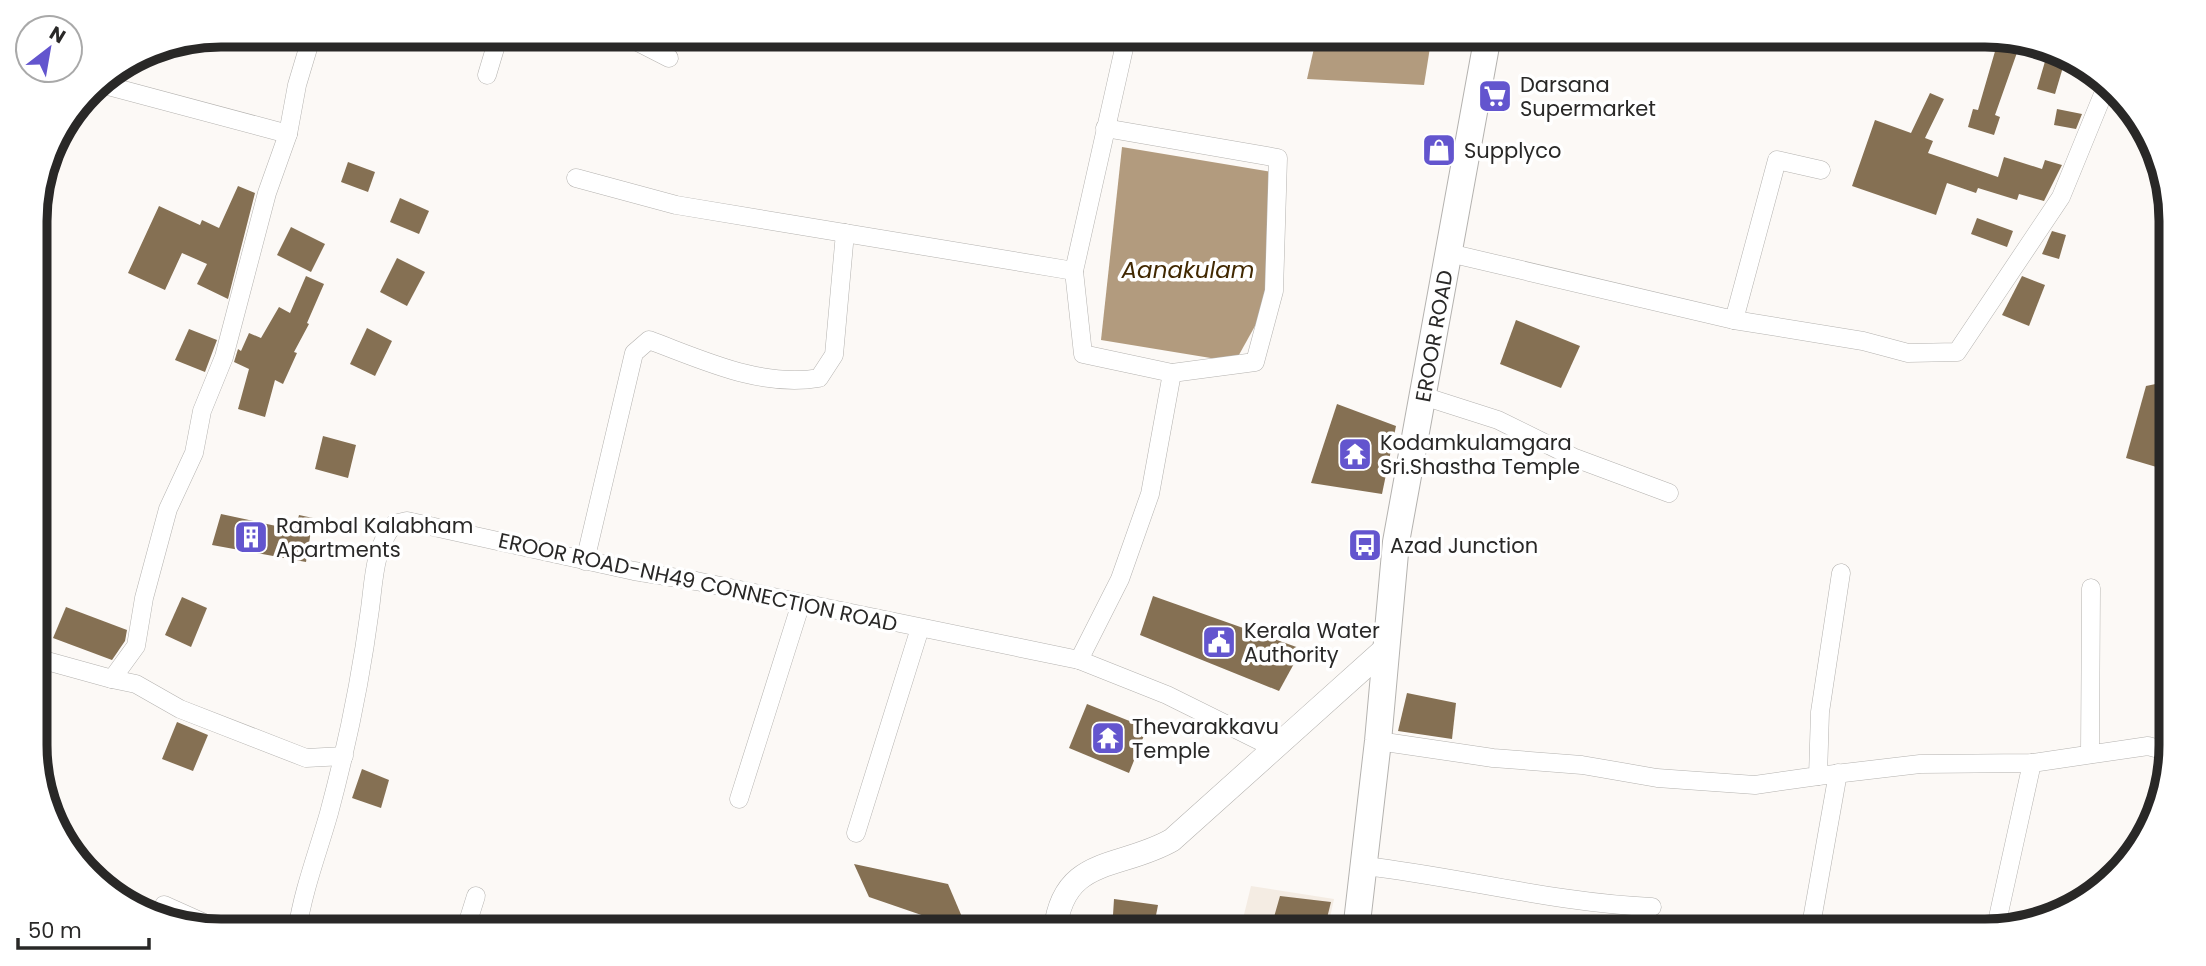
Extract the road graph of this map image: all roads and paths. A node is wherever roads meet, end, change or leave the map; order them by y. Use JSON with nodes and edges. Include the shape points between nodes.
{"nodes":[{"id":1,"x":1123,"y":47,"type":"edge"},
{"id":2,"x":1486,"y":47,"type":"edge"},
{"id":3,"x":308,"y":48,"type":"edge"},
{"id":4,"x":495,"y":48,"type":"edge"},
{"id":5,"x":649,"y":48,"type":"edge"},
{"id":6,"x":669,"y":58,"type":"dead end"},
{"id":7,"x":487,"y":75,"type":"dead end"},
{"id":8,"x":112,"y":87,"type":"edge"},
{"id":9,"x":2103,"y":94,"type":"edge"},
{"id":10,"x":1105,"y":128,"type":"junction"},
{"id":11,"x":288,"y":134,"type":"junction"},
{"id":12,"x":1821,"y":170,"type":"dead end"},
{"id":13,"x":576,"y":178,"type":"dead end"},
{"id":14,"x":845,"y":233,"type":"junction"},
{"id":15,"x":1449,"y":253,"type":"junction"},
{"id":16,"x":1074,"y":271,"type":"junction"},
{"id":17,"x":1734,"y":320,"type":"junction"},
{"id":18,"x":1172,"y":373,"type":"junction"},
{"id":19,"x":1423,"y":396,"type":"junction"},
{"id":20,"x":1669,"y":493,"type":"dead end"},
{"id":21,"x":585,"y":561,"type":"junction"},
{"id":22,"x":1841,"y":573,"type":"dead end"},
{"id":23,"x":2091,"y":588,"type":"dead end"},
{"id":24,"x":801,"y":603,"type":"junction"},
{"id":25,"x":920,"y":628,"type":"junction"},
{"id":26,"x":1387,"y":648,"type":"junction"},
{"id":27,"x":1079,"y":660,"type":"junction"},
{"id":28,"x":47,"y":661,"type":"edge"},
{"id":29,"x":112,"y":679,"type":"junction"},
{"id":30,"x":1378,"y":741,"type":"junction"},
{"id":31,"x":1276,"y":749,"type":"junction"},
{"id":32,"x":2159,"y":749,"type":"edge"},
{"id":33,"x":2090,"y":754,"type":"junction"},
{"id":34,"x":344,"y":756,"type":"junction"},
{"id":35,"x":2032,"y":763,"type":"junction"},
{"id":36,"x":1838,"y":774,"type":"junction"},
{"id":37,"x":1818,"y":776,"type":"junction"},
{"id":38,"x":739,"y":799,"type":"dead end"},
{"id":39,"x":856,"y":833,"type":"dead end"},
{"id":40,"x":1364,"y":866,"type":"junction"},
{"id":41,"x":476,"y":896,"type":"dead end"},
{"id":42,"x":164,"y":905,"type":"dead end"},
{"id":43,"x":1652,"y":907,"type":"dead end"},
{"id":44,"x":184,"y":914,"type":"edge"},
{"id":45,"x":1358,"y":918,"type":"edge"},
{"id":46,"x":1812,"y":918,"type":"edge"},
{"id":47,"x":1998,"y":918,"type":"edge"},
{"id":48,"x":299,"y":919,"type":"edge"},
{"id":49,"x":469,"y":919,"type":"edge"},
{"id":50,"x":1058,"y":919,"type":"edge"}],
"edges":[{"from":1,"to":10,"type":"street"},
{"from":2,"to":15,"type":"main road","name":"EROOR ROAD"},
{"from":3,"to":11,"type":"street"},
{"from":4,"to":7,"type":"street"},
{"from":5,"to":6,"type":"street"},
{"from":8,"to":11,"type":"street"},
{"from":9,"to":17,"type":"street","via":[[2061,197],[1957,352],[1908,353]]},
{"from":10,"to":16,"type":"street"},
{"from":10,"to":18,"type":"street","via":[[1278,158],[1274,291],[1255,362]]},
{"from":11,"to":29,"type":"street","via":[[267,193],[224,357],[202,411],[194,453],[168,509],[136,646]]},
{"from":12,"to":17,"type":"street","via":[[1777,160]]},
{"from":13,"to":14,"type":"street","via":[[676,205]]},
{"from":14,"to":16,"type":"street"},
{"from":14,"to":21,"type":"street","via":[[834,355],[818,378],[792,382],[765,379],[649,341],[634,353]]},
{"from":15,"to":17,"type":"street"},
{"from":15,"to":19,"type":"main road","name":"EROOR ROAD"},
{"from":16,"to":18,"type":"street","via":[[1083,354]]},
{"from":18,"to":27,"type":"street","via":[[1150,494],[1120,579]]},
{"from":19,"to":20,"type":"street","via":[[1498,420],[1575,458]]},
{"from":19,"to":26,"type":"main road","name":"EROOR ROAD","via":[[1396,542]]},
{"from":21,"to":24,"type":"street","name":"EROOR ROAD-NH49 CONNECTION ROAD"},
{"from":21,"to":34,"type":"street","name":"EROOR ROAD-NH49 CONNECTION ROAD","via":[[419,522],[394,524],[383,537],[377,556],[364,659]]},
{"from":22,"to":37,"type":"street","via":[[1820,712]]},
{"from":23,"to":33,"type":"street"},
{"from":24,"to":25,"type":"street","name":"EROOR ROAD-NH49 CONNECTION ROAD"},
{"from":24,"to":38,"type":"street"},
{"from":25,"to":27,"type":"street","name":"EROOR ROAD-NH49 CONNECTION ROAD"},
{"from":25,"to":39,"type":"street"},
{"from":26,"to":30,"type":"main road","name":"EROOR ROAD"},
{"from":26,"to":31,"type":"street"},
{"from":27,"to":31,"type":"street","name":"EROOR ROAD-NH49 CONNECTION ROAD","via":[[1167,695]]},
{"from":28,"to":29,"type":"street"},
{"from":29,"to":34,"type":"street","via":[[136,684],[180,709],[306,758]]},
{"from":30,"to":37,"type":"street","via":[[1493,758],[1755,785]]},
{"from":30,"to":40,"type":"main road","name":"EROOR ROAD"},
{"from":31,"to":50,"type":"street","via":[[1172,840],[1152,852],[1091,869],[1076,879],[1061,902]]},
{"from":32,"to":33,"type":"street","via":[[2148,746]]},
{"from":33,"to":35,"type":"street"},
{"from":34,"to":48,"type":"street","name":"EROOR ROAD-NH49 CONNECTION ROAD"},
{"from":35,"to":36,"type":"street","via":[[1920,764]]},
{"from":35,"to":47,"type":"street"},
{"from":36,"to":37,"type":"street"},
{"from":36,"to":46,"type":"street"},
{"from":40,"to":43,"type":"street","via":[[1617,906]]},
{"from":40,"to":45,"type":"main road","name":"EROOR ROAD"},
{"from":41,"to":49,"type":"street"},
{"from":42,"to":44,"type":"street"}]}
